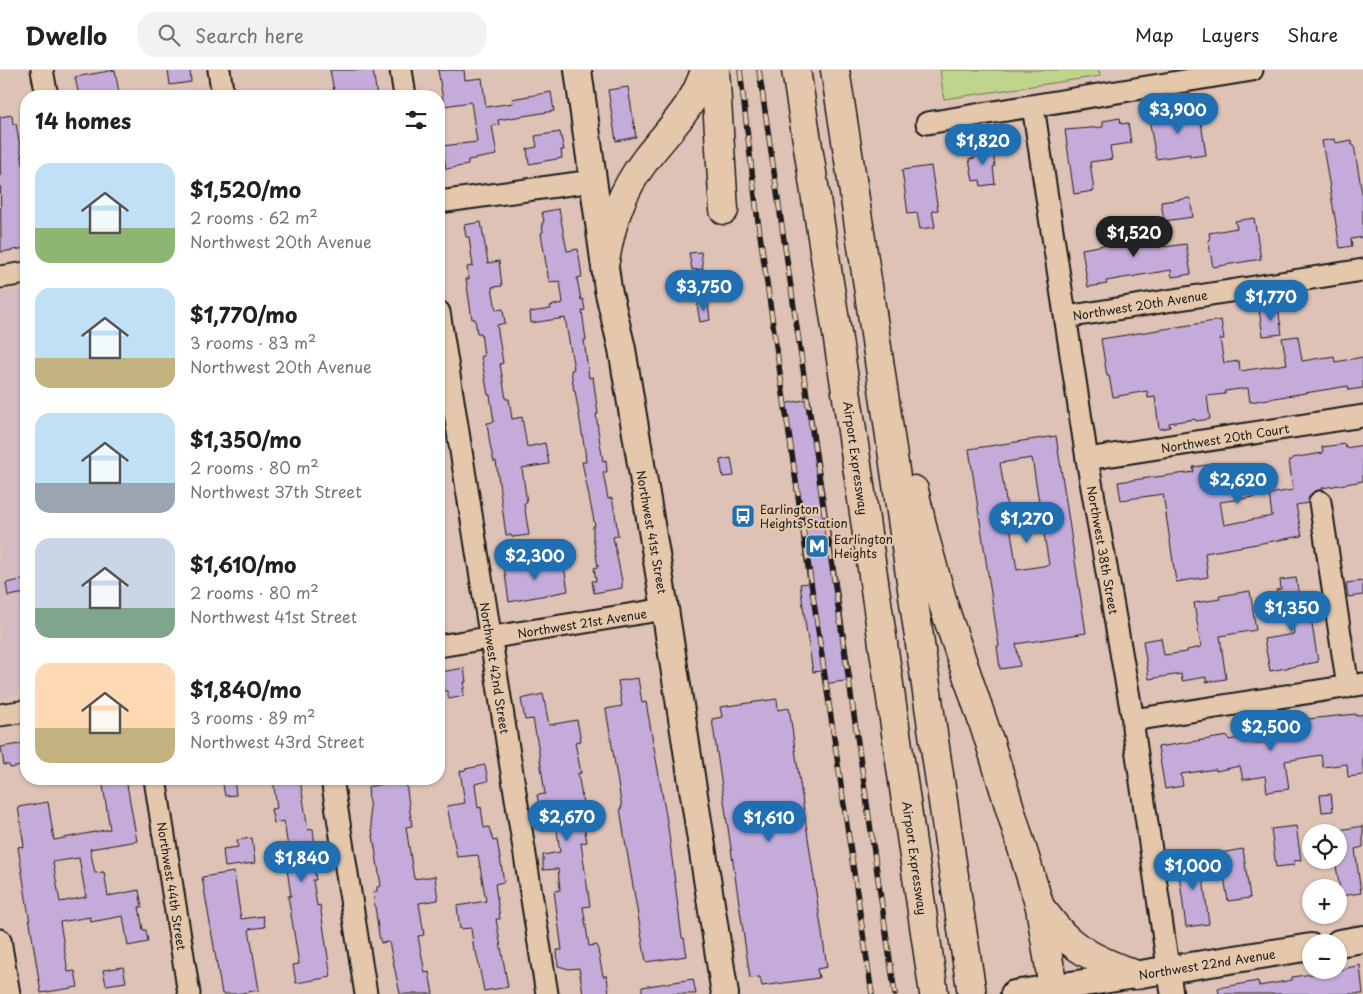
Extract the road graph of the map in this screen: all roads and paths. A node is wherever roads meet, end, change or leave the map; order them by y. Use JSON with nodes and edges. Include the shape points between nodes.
{"nodes":[{"id":1,"x":42,"y":70,"type":"edge"},
{"id":2,"x":218,"y":70,"type":"edge"},
{"id":3,"x":401,"y":70,"type":"edge"},
{"id":4,"x":578,"y":70,"type":"edge"},
{"id":5,"x":705,"y":70,"type":"edge"},
{"id":6,"x":715,"y":70,"type":"edge"},
{"id":7,"x":796,"y":70,"type":"edge"},
{"id":8,"x":835,"y":70,"type":"edge"},
{"id":9,"x":1252,"y":70,"type":"edge"},
{"id":10,"x":45,"y":90,"type":"edge"},
{"id":11,"x":222,"y":90,"type":"edge"},
{"id":12,"x":404,"y":90,"type":"edge"},
{"id":13,"x":1033,"y":106,"type":"junction"},
{"id":14,"x":927,"y":123,"type":"dead end"},
{"id":15,"x":594,"y":181,"type":"junction"},
{"id":16,"x":445,"y":201,"type":"edge"},
{"id":17,"x":724,"y":210,"type":"dead end"},
{"id":18,"x":605,"y":260,"type":"junction"},
{"id":19,"x":1363,"y":270,"type":"edge"},
{"id":20,"x":20,"y":274,"type":"edge"},
{"id":21,"x":868,"y":276,"type":"junction"},
{"id":22,"x":0,"y":278,"type":"edge"},
{"id":23,"x":1066,"y":317,"type":"junction"},
{"id":24,"x":445,"y":350,"type":"edge"},
{"id":25,"x":1363,"y":416,"type":"edge"},
{"id":26,"x":1087,"y":459,"type":"junction"},
{"id":27,"x":1320,"y":502,"type":"dead end"},
{"id":28,"x":665,"y":609,"type":"junction"},
{"id":29,"x":490,"y":638,"type":"junction"},
{"id":30,"x":445,"y":645,"type":"edge"},
{"id":31,"x":1356,"y":685,"type":"edge"},
{"id":32,"x":20,"y":712,"type":"edge"},
{"id":33,"x":0,"y":715,"type":"edge"},
{"id":34,"x":1133,"y":720,"type":"junction"},
{"id":35,"x":156,"y":785,"type":"edge"},
{"id":36,"x":333,"y":785,"type":"edge"},
{"id":37,"x":1040,"y":907,"type":"junction"},
{"id":38,"x":1363,"y":939,"type":"edge"},
{"id":39,"x":0,"y":940,"type":"edge"},
{"id":40,"x":1347,"y":942,"type":"edge"},
{"id":41,"x":1302,"y":949,"type":"edge"},
{"id":42,"x":1136,"y":975,"type":"junction"},
{"id":43,"x":1171,"y":982,"type":"edge"},
{"id":44,"x":1053,"y":991,"type":"edge"},
{"id":45,"x":9,"y":994,"type":"edge"},
{"id":46,"x":189,"y":994,"type":"edge"},
{"id":47,"x":366,"y":994,"type":"edge"},
{"id":48,"x":547,"y":994,"type":"edge"},
{"id":49,"x":725,"y":994,"type":"edge"},
{"id":50,"x":934,"y":994,"type":"edge"},
{"id":51,"x":972,"y":994,"type":"edge"},
{"id":52,"x":1014,"y":994,"type":"edge"}],
"edges":[{"from":1,"to":10,"type":"street"},
{"from":2,"to":11,"type":"street"},
{"from":3,"to":12,"type":"street"},
{"from":4,"to":15,"type":"main road","name":"Northwest 41st Street"},
{"from":5,"to":18,"type":"highway","via":[[701,85],[687,108],[645,160],[621,200]]},
{"from":6,"to":17,"type":"highway"},
{"from":7,"to":50,"type":"highway","name":"Airport Expressway"},
{"from":8,"to":21,"type":"highway"},
{"from":9,"to":13,"type":"street"},
{"from":13,"to":14,"type":"street"},
{"from":13,"to":23,"type":"street","name":"Northwest 38th Street"},
{"from":15,"to":16,"type":"street"},
{"from":15,"to":18,"type":"main road","name":"Northwest 41st Street"},
{"from":18,"to":28,"type":"main road","name":"Northwest 41st Street"},
{"from":19,"to":23,"type":"street","name":"Northwest 20th Avenue"},
{"from":20,"to":22,"type":"street"},
{"from":21,"to":37,"type":"highway","via":[[924,534],[944,607]]},
{"from":21,"to":51,"type":"highway"},
{"from":23,"to":26,"type":"street","name":"Northwest 38th Street"},
{"from":24,"to":29,"type":"street","name":"Northwest 42nd Street"},
{"from":25,"to":26,"type":"street","name":"Northwest 20th Court"},
{"from":26,"to":34,"type":"street","name":"Northwest 38th Street"},
{"from":27,"to":31,"type":"street"},
{"from":28,"to":29,"type":"street","name":"Northwest 21st Avenue"},
{"from":28,"to":49,"type":"main road","name":"Northwest 41st Street"},
{"from":29,"to":30,"type":"street","name":"Northwest 21st Avenue"},
{"from":29,"to":48,"type":"street","name":"Northwest 42nd Street"},
{"from":31,"to":34,"type":"street"},
{"from":32,"to":33,"type":"street"},
{"from":34,"to":43,"type":"street","name":"Northwest 38th Street"},
{"from":35,"to":46,"type":"street","name":"Northwest 44th Street"},
{"from":36,"to":47,"type":"street"},
{"from":37,"to":42,"type":"highway","via":[[1065,937],[1082,950]]},
{"from":37,"to":44,"type":"highway"},
{"from":38,"to":40,"type":"main road"},
{"from":39,"to":45,"type":"street"},
{"from":41,"to":43,"type":"main road","name":"Northwest 22nd Avenue"},
{"from":42,"to":43,"type":"main road","name":"Northwest 22nd Avenue"},
{"from":42,"to":44,"type":"main road","name":"Northwest 22nd Avenue"},
{"from":44,"to":52,"type":"main road","name":"Northwest 22nd Avenue"}]}
